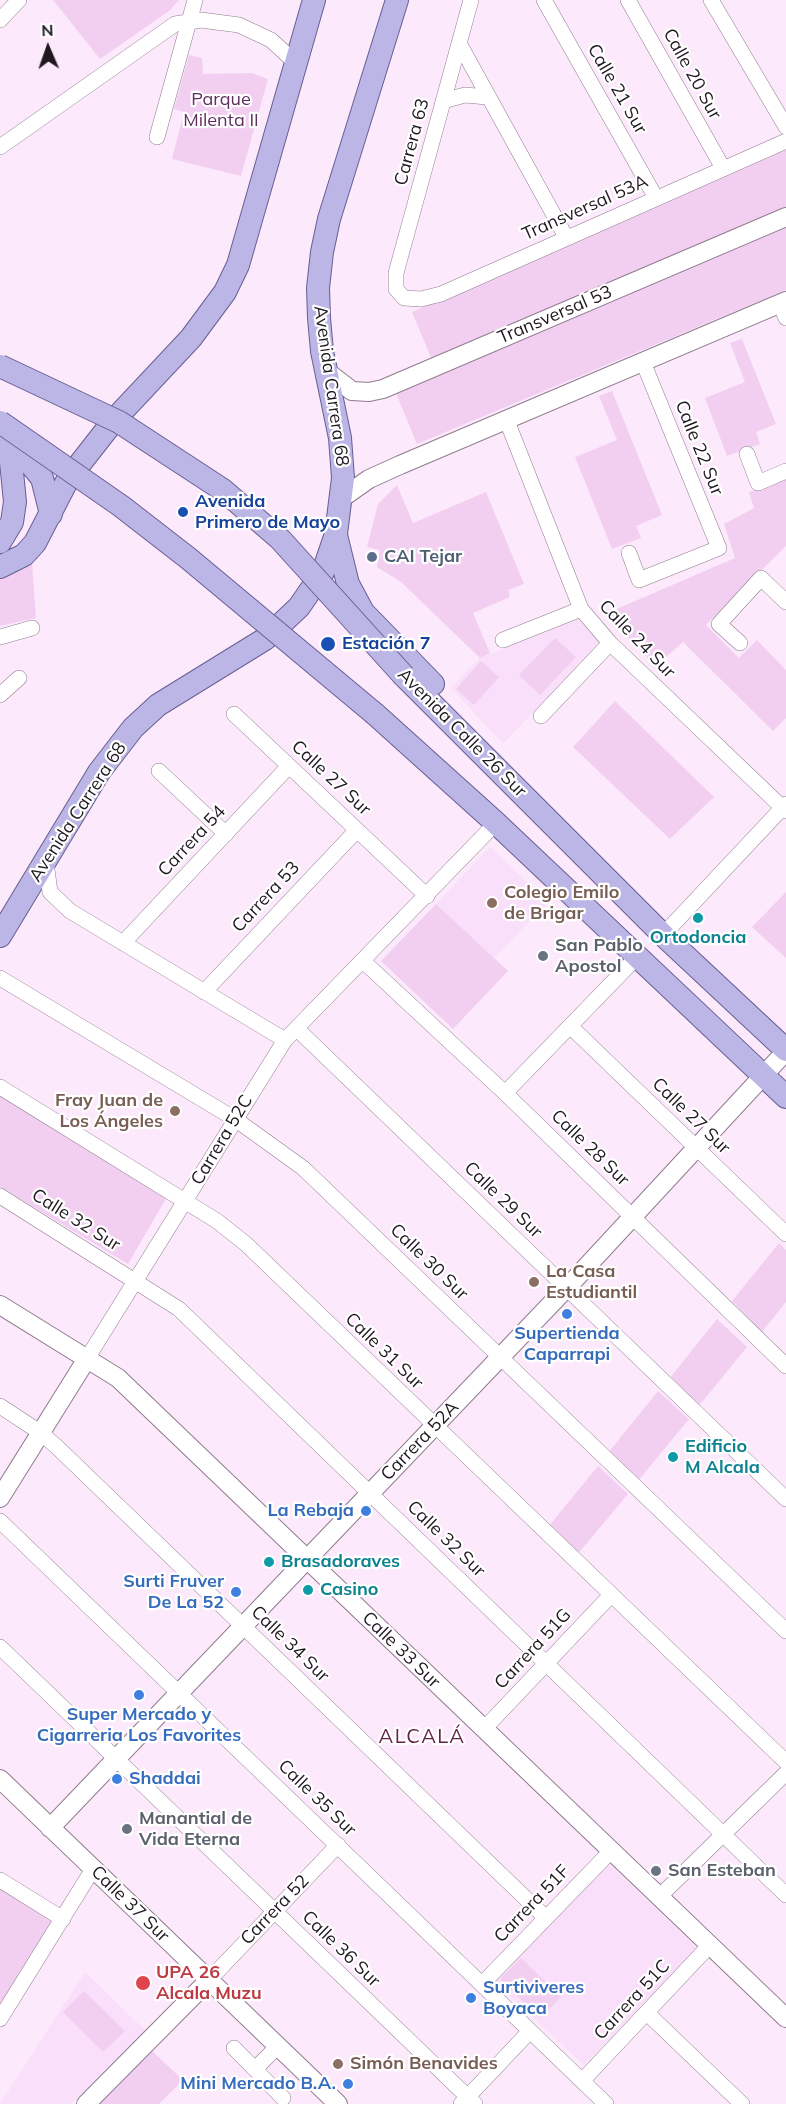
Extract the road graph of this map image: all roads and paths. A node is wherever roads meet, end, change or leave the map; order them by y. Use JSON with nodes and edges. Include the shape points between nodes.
{"nodes":[{"id":1,"x":19,"y":0,"type":"edge"},
{"id":2,"x":195,"y":0,"type":"edge"},
{"id":3,"x":314,"y":0,"type":"edge"},
{"id":4,"x":397,"y":0,"type":"edge"},
{"id":5,"x":471,"y":0,"type":"edge"},
{"id":6,"x":544,"y":0,"type":"edge"},
{"id":7,"x":628,"y":0,"type":"edge"},
{"id":8,"x":711,"y":0,"type":"edge"},
{"id":9,"x":0,"y":20,"type":"edge"},
{"id":10,"x":189,"y":21,"type":"junction"},
{"id":11,"x":459,"y":43,"type":"junction"},
{"id":12,"x":296,"y":63,"type":"junction"},
{"id":13,"x":487,"y":97,"type":"junction"},
{"id":14,"x":443,"y":101,"type":"junction"},
{"id":15,"x":786,"y":127,"type":"edge"},
{"id":16,"x":157,"y":136,"type":"dead end"},
{"id":17,"x":786,"y":141,"type":"edge"},
{"id":18,"x":0,"y":147,"type":"edge"},
{"id":19,"x":723,"y":168,"type":"junction"},
{"id":20,"x":657,"y":198,"type":"junction"},
{"id":21,"x":786,"y":217,"type":"edge"},
{"id":22,"x":566,"y":237,"type":"junction"},
{"id":23,"x":398,"y":295,"type":"joint"},
{"id":24,"x":784,"y":308,"type":"edge"},
{"id":25,"x":643,"y":362,"type":"junction"},
{"id":26,"x":0,"y":366,"type":"edge"},
{"id":27,"x":326,"y":371,"type":"junction"},
{"id":28,"x":507,"y":421,"type":"junction"},
{"id":29,"x":0,"y":433,"type":"edge"},
{"id":30,"x":747,"y":454,"type":"dead end"},
{"id":31,"x":786,"y":471,"type":"edge"},
{"id":32,"x":342,"y":498,"type":"junction"},
{"id":33,"x":51,"y":514,"type":"junction"},
{"id":34,"x":336,"y":534,"type":"junction"},
{"id":35,"x":0,"y":542,"type":"edge"},
{"id":36,"x":629,"y":553,"type":"dead end"},
{"id":37,"x":0,"y":567,"type":"edge"},
{"id":38,"x":786,"y":602,"type":"edge"},
{"id":39,"x":581,"y":609,"type":"junction"},
{"id":40,"x":32,"y":628,"type":"dead end"},
{"id":41,"x":0,"y":638,"type":"edge"},
{"id":42,"x":503,"y":640,"type":"dead end"},
{"id":43,"x":610,"y":643,"type":"junction"},
{"id":44,"x":740,"y":643,"type":"dead end"},
{"id":45,"x":19,"y":678,"type":"dead end"},
{"id":46,"x":0,"y":696,"type":"edge"},
{"id":47,"x":234,"y":714,"type":"dead end"},
{"id":48,"x":540,"y":716,"type":"dead end"},
{"id":49,"x":289,"y":766,"type":"junction"},
{"id":50,"x":159,"y":771,"type":"dead end"},
{"id":51,"x":785,"y":808,"type":"edge"},
{"id":52,"x":496,"y":823,"type":"junction"},
{"id":53,"x":357,"y":830,"type":"junction"},
{"id":54,"x":226,"y":834,"type":"junction"},
{"id":55,"x":573,"y":847,"type":"junction"},
{"id":56,"x":46,"y":859,"type":"junction"},
{"id":57,"x":427,"y":896,"type":"junction"},
{"id":58,"x":663,"y":935,"type":"junction"},
{"id":59,"x":0,"y":936,"type":"edge"},
{"id":60,"x":123,"y":943,"type":"junction"},
{"id":61,"x":638,"y":956,"type":"junction"},
{"id":62,"x":363,"y":961,"type":"junction"},
{"id":63,"x":0,"y":978,"type":"edge"},
{"id":64,"x":204,"y":992,"type":"junction"},
{"id":65,"x":570,"y":1026,"type":"junction"},
{"id":66,"x":297,"y":1029,"type":"junction"},
{"id":67,"x":285,"y":1040,"type":"junction"},
{"id":68,"x":786,"y":1051,"type":"edge"},
{"id":69,"x":764,"y":1075,"type":"junction"},
{"id":70,"x":0,"y":1087,"type":"edge"},
{"id":71,"x":505,"y":1093,"type":"junction"},
{"id":72,"x":786,"y":1097,"type":"edge"},
{"id":73,"x":235,"y":1119,"type":"junction"},
{"id":74,"x":697,"y":1148,"type":"junction"},
{"id":75,"x":0,"y":1196,"type":"edge"},
{"id":76,"x":185,"y":1201,"type":"junction"},
{"id":77,"x":633,"y":1217,"type":"junction"},
{"id":78,"x":786,"y":1234,"type":"edge"},
{"id":79,"x":136,"y":1280,"type":"junction"},
{"id":80,"x":566,"y":1288,"type":"junction"},
{"id":81,"x":0,"y":1305,"type":"edge"},
{"id":82,"x":88,"y":1357,"type":"junction"},
{"id":83,"x":500,"y":1357,"type":"junction"},
{"id":84,"x":786,"y":1366,"type":"edge"},
{"id":85,"x":0,"y":1406,"type":"edge"},
{"id":86,"x":434,"y":1426,"type":"junction"},
{"id":87,"x":41,"y":1433,"type":"junction"},
{"id":88,"x":370,"y":1493,"type":"junction"},
{"id":89,"x":0,"y":1498,"type":"edge"},
{"id":90,"x":786,"y":1499,"type":"edge"},
{"id":91,"x":0,"y":1521,"type":"edge"},
{"id":92,"x":307,"y":1559,"type":"junction"},
{"id":93,"x":611,"y":1595,"type":"junction"},
{"id":94,"x":243,"y":1626,"type":"junction"},
{"id":95,"x":786,"y":1631,"type":"edge"},
{"id":96,"x":0,"y":1647,"type":"edge"},
{"id":97,"x":546,"y":1664,"type":"junction"},
{"id":98,"x":179,"y":1693,"type":"junction"},
{"id":99,"x":484,"y":1729,"type":"junction"},
{"id":100,"x":116,"y":1759,"type":"junction"},
{"id":101,"x":786,"y":1762,"type":"edge"},
{"id":102,"x":786,"y":1773,"type":"edge"},
{"id":103,"x":0,"y":1779,"type":"edge"},
{"id":104,"x":50,"y":1828,"type":"junction"},
{"id":105,"x":724,"y":1834,"type":"junction"},
{"id":106,"x":338,"y":1845,"type":"junction"},
{"id":107,"x":611,"y":1851,"type":"junction"},
{"id":108,"x":93,"y":1869,"type":"junction"},
{"id":109,"x":0,"y":1880,"type":"edge"},
{"id":110,"x":786,"y":1894,"type":"edge"},
{"id":111,"x":659,"y":1897,"type":"junction"},
{"id":112,"x":274,"y":1912,"type":"junction"},
{"id":113,"x":546,"y":1918,"type":"junction"},
{"id":114,"x":63,"y":1919,"type":"junction"},
{"id":115,"x":710,"y":1945,"type":"junction"},
{"id":116,"x":209,"y":1980,"type":"junction"},
{"id":117,"x":482,"y":1984,"type":"junction"},
{"id":118,"x":647,"y":2013,"type":"junction"},
{"id":119,"x":786,"y":2018,"type":"edge"},
{"id":120,"x":0,"y":2019,"type":"edge"},
{"id":121,"x":530,"y":2031,"type":"junction"},
{"id":122,"x":278,"y":2046,"type":"junction"},
{"id":123,"x":234,"y":2048,"type":"dead end"},
{"id":124,"x":255,"y":2069,"type":"junction"},
{"id":125,"x":582,"y":2081,"type":"junction"},
{"id":126,"x":284,"y":2098,"type":"dead end"},
{"id":127,"x":468,"y":2102,"type":"edge"},
{"id":128,"x":87,"y":2104,"type":"edge"},
{"id":129,"x":338,"y":2104,"type":"edge"},
{"id":130,"x":606,"y":2104,"type":"edge"},
{"id":131,"x":742,"y":2104,"type":"edge"}],
"edges":[{"from":1,"to":9,"type":"street"},
{"from":2,"to":10,"type":"street"},
{"from":3,"to":12,"type":"main road"},
{"from":4,"to":27,"type":"main road","name":"Avenida Carrera 68","via":[[322,252],[319,310]]},
{"from":5,"to":11,"type":"street","name":"Carrera 63"},
{"from":6,"to":20,"type":"street","name":"Calle 21 Sur"},
{"from":7,"to":19,"type":"street","name":"Calle 20 Sur"},
{"from":8,"to":15,"type":"street"},
{"from":10,"to":12,"type":"street","via":[[220,21],[246,28],[271,40]]},
{"from":10,"to":16,"type":"street"},
{"from":10,"to":18,"type":"street","via":[[166,29]]},
{"from":11,"to":13,"type":"street"},
{"from":11,"to":14,"type":"street","name":"Carrera 63"},
{"from":12,"to":33,"type":"main road","via":[[238,265],[225,292],[190,338],[83,459]]},
{"from":13,"to":14,"type":"street","via":[[465,95]]},
{"from":13,"to":22,"type":"street"},
{"from":14,"to":23,"type":"street","name":"Carrera 63","via":[[396,273]]},
{"from":17,"to":19,"type":"street","name":"Transversal 53A"},
{"from":19,"to":20,"type":"street","name":"Transversal 53A"},
{"from":20,"to":22,"type":"street","name":"Transversal 53A"},
{"from":21,"to":27,"type":"street","name":"Transversal 53","via":[[383,389],[352,391]]},
{"from":22,"to":23,"type":"street","name":"Transversal 53A","via":[[441,294],[412,300]]},
{"from":24,"to":25,"type":"street"},
{"from":25,"to":28,"type":"street"},
{"from":25,"to":36,"type":"street","name":"Calle 22 Sur","via":[[719,548],[639,580]]},
{"from":26,"to":55,"type":"main road","name":"Avenida Calle 26 Sur","bridge":true,"via":[[119,422],[223,490],[280,539],[404,676]]},
{"from":27,"to":32,"type":"main road","name":"Avenida Carrera 68","via":[[343,458]]},
{"from":28,"to":32,"type":"street","via":[[369,479]]},
{"from":28,"to":39,"type":"street","name":"Calle 24 Sur"},
{"from":29,"to":33,"type":"main road","via":[[42,478]]},
{"from":29,"to":35,"type":"main road","via":[[11,462],[15,502],[12,522]]},
{"from":29,"to":52,"type":"main road","bridge":true,"via":[[121,506],[188,558],[375,714]]},
{"from":30,"to":31,"type":"street","via":[[758,483]]},
{"from":32,"to":34,"type":"main road","name":"Avenida Carrera 68"},
{"from":33,"to":37,"type":"main road","via":[[24,555]]},
{"from":34,"to":55,"type":"main road","via":[[348,584],[370,621],[432,683]]},
{"from":34,"to":56,"type":"main road","name":"Avenida Carrera 68","via":[[323,572],[285,622],[242,655],[158,705],[133,728],[99,772]]},
{"from":38,"to":44,"type":"street","via":[[761,578],[719,624]]},
{"from":39,"to":42,"type":"street"},
{"from":39,"to":43,"type":"street","name":"Calle 24 Sur"},
{"from":40,"to":41,"type":"street"},
{"from":43,"to":48,"type":"street"},
{"from":43,"to":51,"type":"street","name":"Calle 24 Sur"},
{"from":45,"to":46,"type":"street"},
{"from":47,"to":49,"type":"street","name":"Calle 27 Sur"},
{"from":49,"to":53,"type":"street","name":"Calle 27 Sur"},
{"from":49,"to":54,"type":"street","name":"Carrera 54"},
{"from":50,"to":54,"type":"street"},
{"from":51,"to":58,"type":"street"},
{"from":52,"to":57,"type":"street","name":"Carrera 52C"},
{"from":52,"to":61,"type":"main road"},
{"from":53,"to":57,"type":"street","name":"Calle 27 Sur"},
{"from":53,"to":64,"type":"street","name":"Carrera 53"},
{"from":54,"to":60,"type":"street","name":"Carrera 54"},
{"from":55,"to":58,"type":"main road","name":"Avenida Calle 26 Sur"},
{"from":56,"to":59,"type":"main road","name":"Avenida Carrera 68"},
{"from":56,"to":60,"type":"street","via":[[48,886],[58,902]]},
{"from":57,"to":62,"type":"street","name":"Carrera 52C"},
{"from":58,"to":68,"type":"main road","name":"Avenida Calle 26 Sur"},
{"from":60,"to":64,"type":"street"},
{"from":61,"to":65,"type":"street"},
{"from":61,"to":69,"type":"main road"},
{"from":62,"to":66,"type":"street","name":"Carrera 52C"},
{"from":62,"to":71,"type":"street","name":"Calle 28 Sur"},
{"from":63,"to":73,"type":"street","name":"Calle 30 Sur"},
{"from":64,"to":67,"type":"street"},
{"from":65,"to":71,"type":"street"},
{"from":65,"to":74,"type":"street","name":"Calle 27 Sur"},
{"from":66,"to":67,"type":"street","name":"Carrera 52C"},
{"from":66,"to":80,"type":"street","name":"Calle 29 Sur"},
{"from":67,"to":73,"type":"street","name":"Carrera 52C"},
{"from":68,"to":69,"type":"street","name":"Carrera 52A"},
{"from":69,"to":72,"type":"main road"},
{"from":69,"to":74,"type":"street","name":"Carrera 52A"},
{"from":70,"to":76,"type":"street","name":"Calle 31 Sur"},
{"from":71,"to":77,"type":"street","name":"Calle 28 Sur"},
{"from":73,"to":76,"type":"street","name":"Carrera 52C"},
{"from":73,"to":83,"type":"street","name":"Calle 30 Sur","via":[[318,1182]]},
{"from":74,"to":77,"type":"street","name":"Carrera 52A"},
{"from":74,"to":78,"type":"street","name":"Calle 27 Sur"},
{"from":75,"to":79,"type":"street","name":"Calle 32 Sur"},
{"from":76,"to":79,"type":"street","name":"Carrera 52C"},
{"from":76,"to":86,"type":"street","name":"Calle 31 Sur","via":[[246,1244]]},
{"from":77,"to":80,"type":"street","name":"Carrera 52A"},
{"from":77,"to":84,"type":"street","name":"Calle 28 Sur"},
{"from":79,"to":82,"type":"street","name":"Carrera 52C"},
{"from":79,"to":88,"type":"street","name":"Calle 32 Sur","via":[[180,1310]]},
{"from":80,"to":83,"type":"street","name":"Carrera 52A"},
{"from":80,"to":90,"type":"street","name":"Calle 29 Sur"},
{"from":81,"to":82,"type":"street","name":"Calle 33 Sur"},
{"from":82,"to":87,"type":"street","name":"Carrera 52C"},
{"from":82,"to":92,"type":"street","name":"Calle 33 Sur","via":[[118,1378]]},
{"from":83,"to":86,"type":"street","name":"Carrera 52A"},
{"from":83,"to":95,"type":"street","name":"Calle 30 Sur"},
{"from":85,"to":87,"type":"street","name":"Calle 34 Sur"},
{"from":86,"to":88,"type":"street","name":"Carrera 52A"},
{"from":86,"to":93,"type":"street","name":"Calle 31 Sur"},
{"from":87,"to":89,"type":"street","name":"Carrera 52C"},
{"from":87,"to":94,"type":"street","name":"Calle 34 Sur"},
{"from":88,"to":92,"type":"street","name":"Carrera 52A"},
{"from":88,"to":97,"type":"street","name":"Calle 32 Sur"},
{"from":91,"to":98,"type":"street","name":"Calle 35 Sur"},
{"from":92,"to":94,"type":"street","name":"Carrera 52A"},
{"from":92,"to":99,"type":"street","name":"Calle 33 Sur"},
{"from":93,"to":97,"type":"street","name":"Carrera 51G"},
{"from":93,"to":101,"type":"street","name":"Calle 31 Sur"},
{"from":94,"to":98,"type":"street","name":"Carrera 52A"},
{"from":94,"to":113,"type":"street","name":"Calle 34 Sur"},
{"from":96,"to":100,"type":"street","name":"Calle 36 Sur"},
{"from":97,"to":99,"type":"street","name":"Carrera 51G"},
{"from":97,"to":105,"type":"street","name":"Calle 32 Sur"},
{"from":98,"to":100,"type":"street","name":"Carrera 52A"},
{"from":98,"to":106,"type":"street","name":"Calle 35 Sur"},
{"from":99,"to":107,"type":"street","name":"Calle 33 Sur"},
{"from":100,"to":104,"type":"street","name":"Carrera 52A"},
{"from":100,"to":112,"type":"street","name":"Calle 36 Sur"},
{"from":102,"to":105,"type":"street"},
{"from":103,"to":104,"type":"street","name":"Calle 37 Sur"},
{"from":104,"to":108,"type":"street","name":"Calle 37 Sur"},
{"from":105,"to":110,"type":"street","name":"Calle 32 Sur"},
{"from":105,"to":111,"type":"street"},
{"from":106,"to":112,"type":"street","name":"Carrera 52"},
{"from":106,"to":117,"type":"street","name":"Calle 35 Sur"},
{"from":107,"to":111,"type":"street","name":"Calle 33 Sur"},
{"from":107,"to":113,"type":"street","name":"Carrera 51F"},
{"from":108,"to":114,"type":"street"},
{"from":108,"to":116,"type":"street","name":"Calle 37 Sur"},
{"from":109,"to":114,"type":"street"},
{"from":111,"to":115,"type":"street","name":"Calle 33 Sur"},
{"from":112,"to":116,"type":"street","name":"Carrera 52"},
{"from":112,"to":127,"type":"street","name":"Calle 36 Sur"},
{"from":113,"to":117,"type":"street","name":"Carrera 51F"},
{"from":114,"to":120,"type":"street"},
{"from":115,"to":118,"type":"street","name":"Carrera 51C"},
{"from":115,"to":119,"type":"street","name":"Calle 33 Sur"},
{"from":116,"to":122,"type":"street","name":"Calle 37 Sur"},
{"from":116,"to":128,"type":"street","name":"Carrera 52"},
{"from":117,"to":121,"type":"street","name":"Calle 35 Sur"},
{"from":118,"to":125,"type":"street","name":"Carrera 51C"},
{"from":118,"to":131,"type":"street"},
{"from":121,"to":125,"type":"street","name":"Calle 35 Sur"},
{"from":121,"to":127,"type":"street"},
{"from":122,"to":124,"type":"street"},
{"from":122,"to":129,"type":"street","name":"Calle 37 Sur"},
{"from":123,"to":124,"type":"street"},
{"from":124,"to":126,"type":"street"},
{"from":125,"to":130,"type":"street","name":"Calle 35 Sur"}]}
